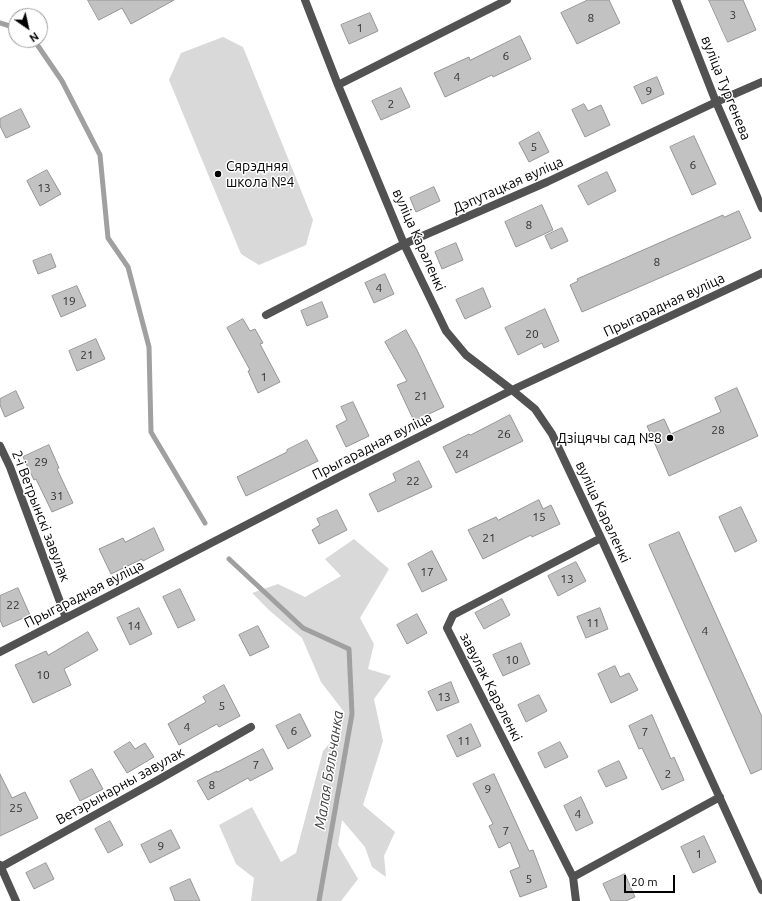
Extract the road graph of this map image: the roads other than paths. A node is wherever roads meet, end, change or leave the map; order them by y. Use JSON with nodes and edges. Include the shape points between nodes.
{"nodes":[{"id":1,"x":305,"y":0,"type":"edge"},
{"id":2,"x":507,"y":0,"type":"edge"},
{"id":3,"x":676,"y":0,"type":"edge"},
{"id":4,"x":762,"y":82,"type":"edge"},
{"id":5,"x":338,"y":85,"type":"junction"},
{"id":6,"x":716,"y":102,"type":"junction"},
{"id":7,"x":762,"y":208,"type":"edge"},
{"id":8,"x":404,"y":244,"type":"junction"},
{"id":9,"x":762,"y":274,"type":"edge"},
{"id":10,"x":266,"y":315,"type":"dead end"},
{"id":11,"x":512,"y":390,"type":"junction"},
{"id":12,"x":0,"y":446,"type":"edge"},
{"id":13,"x":601,"y":538,"type":"junction"},
{"id":14,"x":66,"y":618,"type":"junction"},
{"id":15,"x":0,"y":652,"type":"edge"},
{"id":16,"x":251,"y":728,"type":"dead end"},
{"id":17,"x":720,"y":797,"type":"junction"},
{"id":18,"x":0,"y":866,"type":"edge"},
{"id":19,"x":572,"y":877,"type":"junction"},
{"id":20,"x":762,"y":890,"type":"edge"},
{"id":21,"x":16,"y":901,"type":"edge"},
{"id":22,"x":576,"y":901,"type":"edge"}],
"edges":[{"from":1,"to":5,"type":"street","name":"вуліца Караленкі"},
{"from":2,"to":5,"type":"street"},
{"from":3,"to":6,"type":"street","name":"вуліца Тургенева"},
{"from":4,"to":6,"type":"street","name":"Дэпутацкая вуліца"},
{"from":5,"to":8,"type":"street","name":"вуліца Караленкі"},
{"from":6,"to":7,"type":"street","name":"вуліца Тургенева"},
{"from":6,"to":8,"type":"street","name":"Дэпутацкая вуліца","via":[[548,182]]},
{"from":8,"to":10,"type":"street","name":"Дэпутацкая вуліца"},
{"from":8,"to":11,"type":"street","name":"вуліца Караленкі","via":[[446,331],[466,355]]},
{"from":9,"to":11,"type":"street","name":"Прыгарадная вуліца"},
{"from":11,"to":13,"type":"street","name":"вуліца Караленкі","via":[[535,409],[552,434]]},
{"from":11,"to":14,"type":"street","name":"Прыгарадная вуліца"},
{"from":12,"to":14,"type":"street","name":"2-і Ветрынскі завулак"},
{"from":13,"to":17,"type":"street","name":"вуліца Караленкі"},
{"from":13,"to":19,"type":"street","name":"завулак Караленкі","via":[[453,615],[447,628]]},
{"from":14,"to":15,"type":"street","name":"Прыгарадная вуліца"},
{"from":16,"to":18,"type":"street","name":"Ветэрынарны завулак"},
{"from":17,"to":19,"type":"street"},
{"from":17,"to":20,"type":"street","name":"вуліца Караленкі"},
{"from":18,"to":21,"type":"street"},
{"from":19,"to":22,"type":"street","name":"завулак Караленкі"}]}
